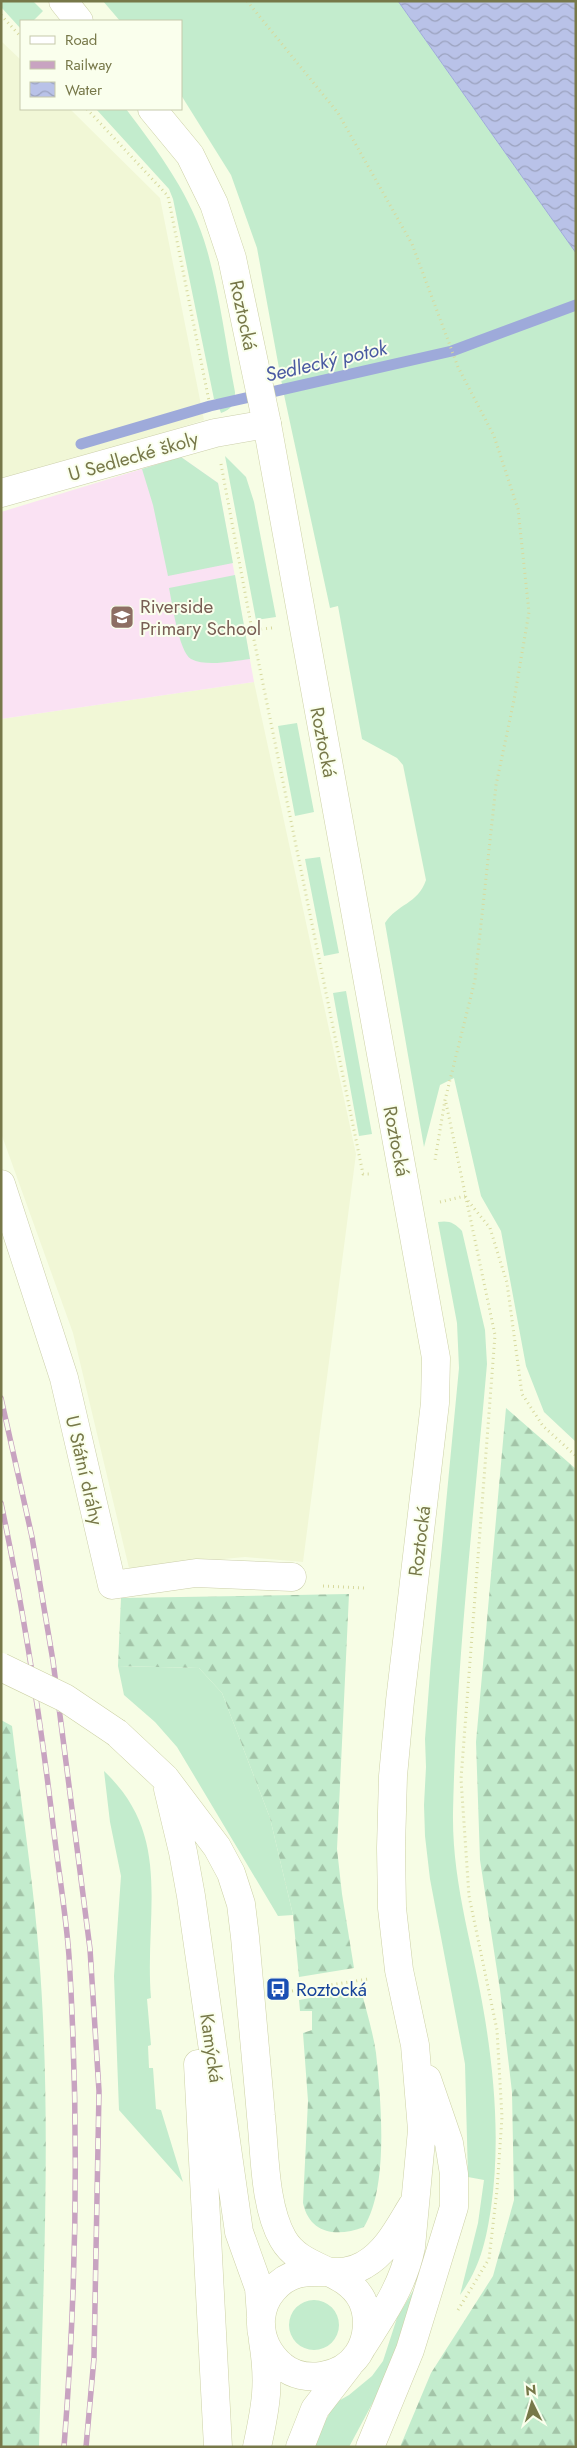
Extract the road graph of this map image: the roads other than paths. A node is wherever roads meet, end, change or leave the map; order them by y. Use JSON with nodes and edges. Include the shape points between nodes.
{"nodes":[{"id":1,"x":63,"y":1,"type":"edge"},
{"id":2,"x":78,"y":20,"type":"edge"},
{"id":3,"x":153,"y":110,"type":"edge"},
{"id":4,"x":267,"y":424,"type":"junction"},
{"id":5,"x":1,"y":493,"type":"edge"},
{"id":6,"x":1,"y":1184,"type":"edge"},
{"id":7,"x":292,"y":1577,"type":"dead end"},
{"id":8,"x":1,"y":1667,"type":"edge"},
{"id":9,"x":165,"y":1778,"type":"junction"},
{"id":10,"x":198,"y":1940,"type":"junction"},
{"id":11,"x":415,"y":2045,"type":"junction"},
{"id":12,"x":415,"y":2202,"type":"junction"},
{"id":13,"x":328,"y":2272,"type":"junction"},
{"id":14,"x":262,"y":2326,"type":"junction"},
{"id":15,"x":357,"y":2354,"type":"junction"},
{"id":16,"x":218,"y":2447,"type":"edge"},
{"id":17,"x":257,"y":2447,"type":"edge"},
{"id":18,"x":300,"y":2447,"type":"edge"},
{"id":19,"x":370,"y":2447,"type":"edge"}],
"edges":[{"from":1,"to":2,"type":"main road"},
{"from":3,"to":4,"type":"main road","name":"Roztocká","via":[[190,156],[214,204],[232,258]]},
{"from":4,"to":5,"type":"main road","name":"U Sedlecké školy","via":[[215,433]]},
{"from":4,"to":11,"type":"main road","name":"Roztocká","via":[[436,1358],[435,1403],[393,1776],[392,1908],[399,1970]]},
{"from":6,"to":7,"type":"main road","name":"U Státní dráhy","via":[[64,1378],[112,1585],[196,1573]]},
{"from":8,"to":9,"type":"main road","bridge":true,"via":[[65,1698],[117,1733]]},
{"from":9,"to":10,"type":"main road","name":"Kamýcká","via":[[183,1852]]},
{"from":9,"to":13,"type":"main road","via":[[217,1847],[231,1872],[240,1904],[272,2209],[290,2250],[302,2260]]},
{"from":10,"to":14,"type":"main road","name":"Kamýcká","via":[[240,2232],[259,2288]]},
{"from":10,"to":16,"type":"main road","via":[[198,2057]]},
{"from":11,"to":12,"type":"main road","name":"Roztocká","via":[[422,2130]]},
{"from":11,"to":19,"type":"main road","via":[[449,2143],[454,2174],[454,2207],[410,2350]]},
{"from":12,"to":13,"type":"main road","name":"Roztocká","via":[[388,2244],[376,2256],[357,2268]]},
{"from":12,"to":15,"type":"main road","name":"Roztocká","via":[[411,2247],[402,2280]]},
{"from":13,"to":14,"type":"main road","via":[[303,2271],[286,2279],[267,2298]]},
{"from":13,"to":15,"type":"main road","via":[[349,2283],[361,2299],[367,2315],[367,2326]]},
{"from":14,"to":15,"type":"main road","name":"Kamýcká","via":[[272,2356],[298,2375],[317,2377],[330,2374]]},
{"from":14,"to":17,"type":"main road","via":[[268,2398]]},
{"from":15,"to":18,"type":"main road","name":"Roztocká","via":[[315,2409]]}]}
